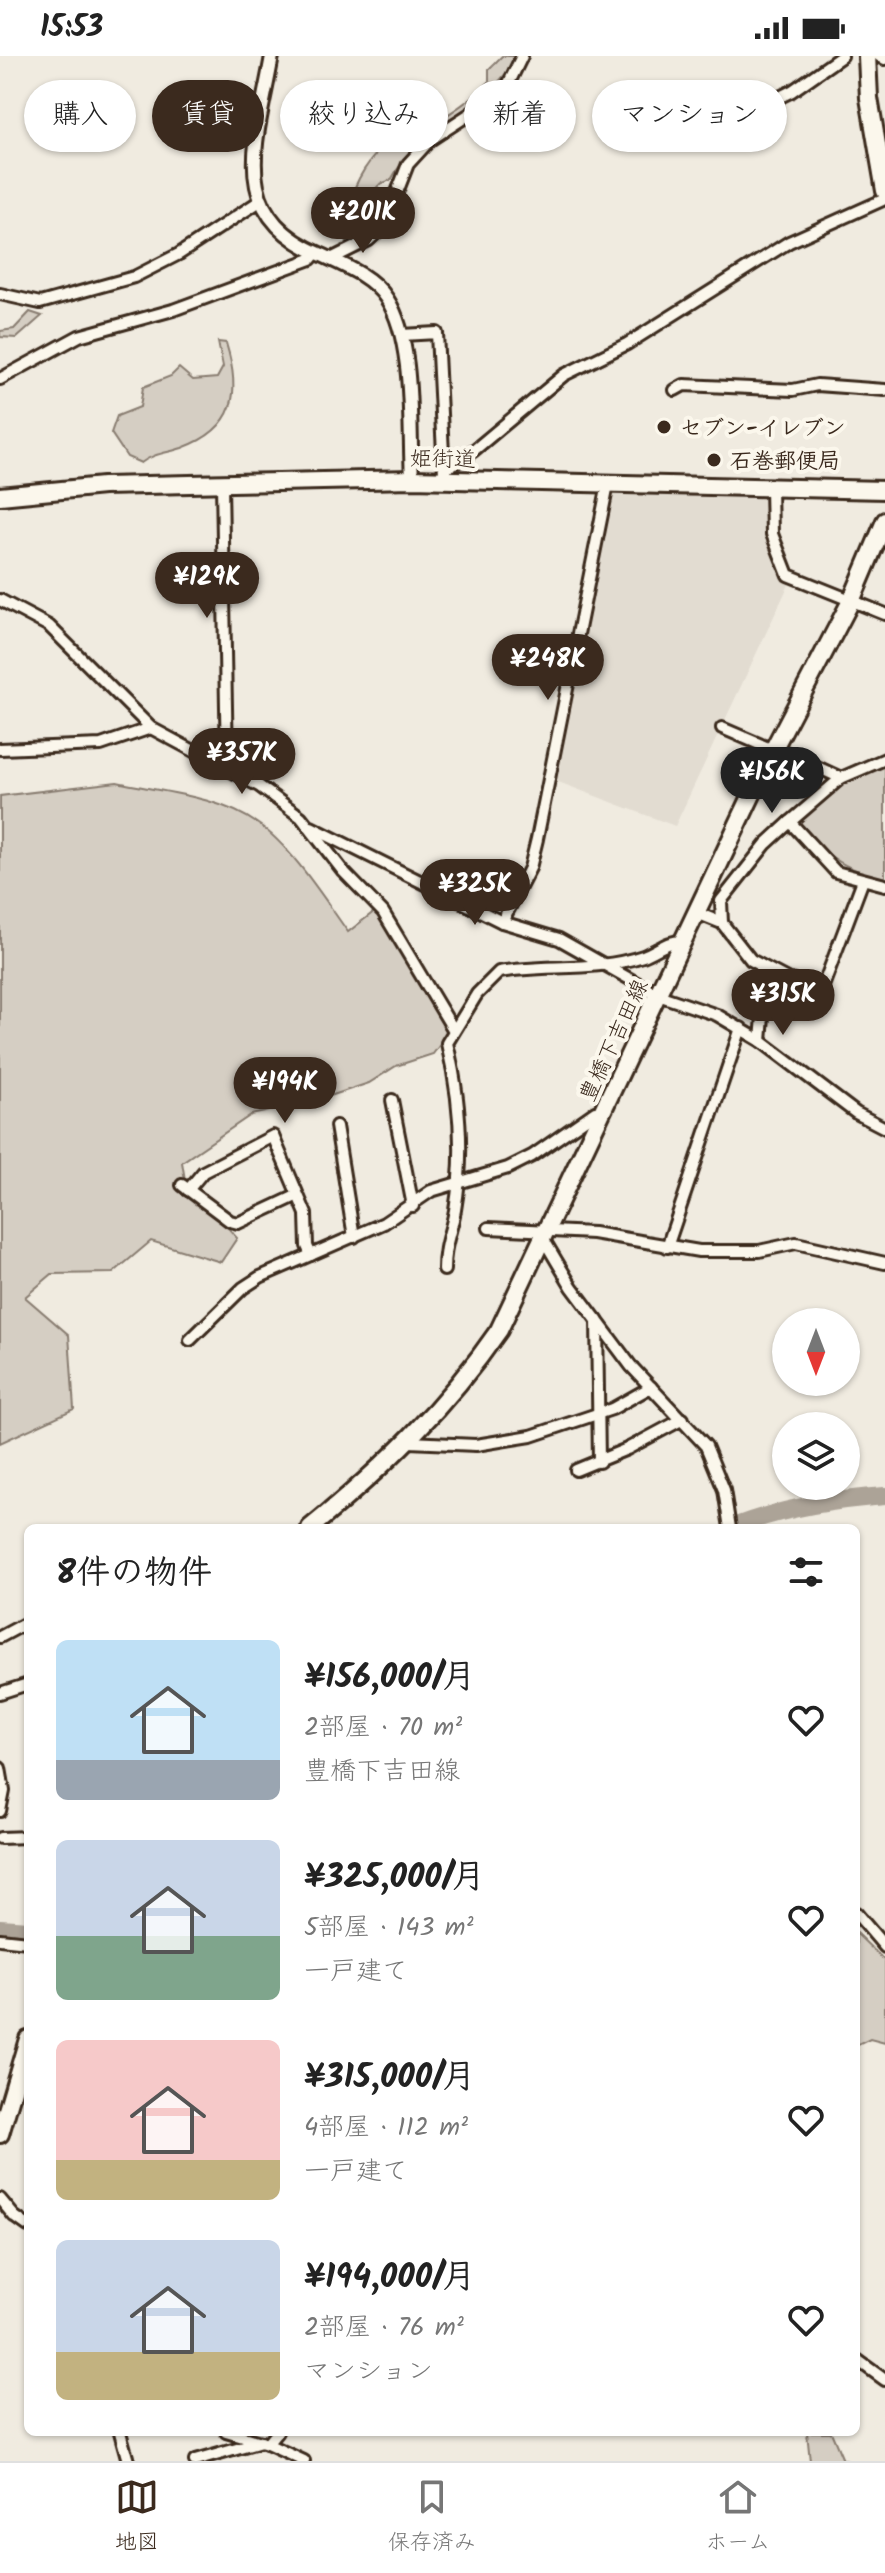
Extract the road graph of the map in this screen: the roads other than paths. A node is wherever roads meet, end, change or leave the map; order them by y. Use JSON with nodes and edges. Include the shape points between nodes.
{"nodes":[{"id":1,"x":272,"y":56,"type":"edge"},
{"id":2,"x":522,"y":56,"type":"edge"},
{"id":3,"x":842,"y":56,"type":"edge"},
{"id":4,"x":867,"y":56,"type":"edge"},
{"id":5,"x":879,"y":56,"type":"edge"},
{"id":6,"x":885,"y":59,"type":"edge"},
{"id":7,"x":787,"y":93,"type":"edge"},
{"id":8,"x":882,"y":162,"type":"edge"},
{"id":9,"x":885,"y":191,"type":"edge"},
{"id":10,"x":885,"y":199,"type":"edge"},
{"id":11,"x":260,"y":201,"type":"junction"},
{"id":12,"x":316,"y":253,"type":"junction"},
{"id":13,"x":331,"y":259,"type":"junction"},
{"id":14,"x":0,"y":294,"type":"edge"},
{"id":15,"x":402,"y":335,"type":"junction"},
{"id":16,"x":0,"y":379,"type":"edge"},
{"id":17,"x":675,"y":390,"type":"dead end"},
{"id":18,"x":885,"y":390,"type":"edge"},
{"id":19,"x":444,"y":475,"type":"junction"},
{"id":20,"x":412,"y":479,"type":"junction"},
{"id":21,"x":222,"y":484,"type":"junction"},
{"id":22,"x":608,"y":484,"type":"junction"},
{"id":23,"x":771,"y":488,"type":"junction"},
{"id":24,"x":885,"y":490,"type":"edge"},
{"id":25,"x":0,"y":496,"type":"edge"},
{"id":26,"x":885,"y":521,"type":"edge"},
{"id":27,"x":852,"y":599,"type":"junction"},
{"id":28,"x":0,"y":600,"type":"edge"},
{"id":29,"x":885,"y":614,"type":"edge"},
{"id":30,"x":151,"y":728,"type":"junction"},
{"id":31,"x":722,"y":728,"type":"dead end"},
{"id":32,"x":774,"y":748,"type":"junction"},
{"id":33,"x":0,"y":749,"type":"edge"},
{"id":34,"x":885,"y":760,"type":"edge"},
{"id":35,"x":224,"y":766,"type":"junction"},
{"id":36,"x":841,"y":778,"type":"junction"},
{"id":37,"x":790,"y":822,"type":"junction"},
{"id":38,"x":311,"y":827,"type":"junction"},
{"id":39,"x":863,"y":880,"type":"junction"},
{"id":40,"x":885,"y":885,"type":"edge"},
{"id":41,"x":697,"y":913,"type":"junction"},
{"id":42,"x":502,"y":922,"type":"junction"},
{"id":43,"x":722,"y":923,"type":"junction"},
{"id":44,"x":683,"y":941,"type":"junction"},
{"id":45,"x":607,"y":965,"type":"junction"},
{"id":46,"x":760,"y":965,"type":"junction"},
{"id":47,"x":658,"y":995,"type":"junction"},
{"id":48,"x":741,"y":1028,"type":"junction"},
{"id":49,"x":453,"y":1029,"type":"junction"},
{"id":50,"x":761,"y":1041,"type":"junction"},
{"id":51,"x":392,"y":1100,"type":"dead end"},
{"id":52,"x":603,"y":1115,"type":"junction"},
{"id":53,"x":885,"y":1117,"type":"edge"},
{"id":54,"x":873,"y":1122,"type":"junction"},
{"id":55,"x":336,"y":1126,"type":"dead end"},
{"id":56,"x":885,"y":1128,"type":"edge"},
{"id":57,"x":458,"y":1180,"type":"junction"},
{"id":58,"x":296,"y":1196,"type":"junction"},
{"id":59,"x":413,"y":1206,"type":"junction"},
{"id":60,"x":489,"y":1228,"type":"dead end"},
{"id":61,"x":546,"y":1235,"type":"junction"},
{"id":62,"x":354,"y":1237,"type":"junction"},
{"id":63,"x":667,"y":1247,"type":"junction"},
{"id":64,"x":311,"y":1255,"type":"junction"},
{"id":65,"x":885,"y":1263,"type":"edge"},
{"id":66,"x":444,"y":1270,"type":"dead end"},
{"id":67,"x":597,"y":1320,"type":"junction"},
{"id":68,"x":190,"y":1340,"type":"dead end"},
{"id":69,"x":651,"y":1387,"type":"junction"},
{"id":70,"x":596,"y":1415,"type":"junction"},
{"id":71,"x":683,"y":1419,"type":"junction"},
{"id":72,"x":409,"y":1442,"type":"junction"},
{"id":73,"x":599,"y":1462,"type":"junction"},
{"id":74,"x":576,"y":1470,"type":"dead end"},
{"id":75,"x":315,"y":1524,"type":"edge"},
{"id":76,"x":729,"y":1524,"type":"edge"},
{"id":77,"x":24,"y":1624,"type":"edge"},
{"id":78,"x":0,"y":1637,"type":"edge"},
{"id":79,"x":24,"y":1685,"type":"edge"},
{"id":80,"x":0,"y":1693,"type":"edge"},
{"id":81,"x":0,"y":1768,"type":"edge"},
{"id":82,"x":0,"y":1811,"type":"edge"},
{"id":83,"x":24,"y":1837,"type":"edge"},
{"id":84,"x":0,"y":1838,"type":"edge"},
{"id":85,"x":860,"y":1918,"type":"edge"},
{"id":86,"x":0,"y":1939,"type":"edge"},
{"id":87,"x":24,"y":1942,"type":"edge"},
{"id":88,"x":885,"y":1947,"type":"edge"},
{"id":89,"x":24,"y":2050,"type":"edge"},
{"id":90,"x":5,"y":2100,"type":"edge"},
{"id":91,"x":0,"y":2134,"type":"edge"},
{"id":92,"x":0,"y":2199,"type":"edge"},
{"id":93,"x":24,"y":2223,"type":"edge"},
{"id":94,"x":860,"y":2362,"type":"edge"},
{"id":95,"x":885,"y":2380,"type":"edge"},
{"id":96,"x":121,"y":2436,"type":"edge"},
{"id":97,"x":240,"y":2436,"type":"edge"},
{"id":98,"x":272,"y":2436,"type":"edge"},
{"id":99,"x":264,"y":2443,"type":"junction"},
{"id":100,"x":128,"y":2461,"type":"edge"},
{"id":101,"x":195,"y":2461,"type":"edge"},
{"id":102,"x":304,"y":2461,"type":"edge"}],
"edges":[{"from":1,"to":11,"type":"street","via":[[256,161]]},
{"from":2,"to":13,"type":"street","via":[[505,91],[430,140],[408,164],[384,226]]},
{"from":3,"to":7,"type":"street"},
{"from":4,"to":8,"type":"main road"},
{"from":5,"to":6,"type":"street"},
{"from":8,"to":9,"type":"main road"},
{"from":10,"to":19,"type":"street","via":[[789,242],[627,344],[564,375]]},
{"from":11,"to":12,"type":"street","via":[[285,236]]},
{"from":11,"to":14,"type":"street","via":[[134,277],[40,303]]},
{"from":12,"to":13,"type":"street"},
{"from":12,"to":16,"type":"street","via":[[173,310],[79,336]]},
{"from":13,"to":15,"type":"street","via":[[370,280],[386,297]]},
{"from":15,"to":19,"type":"street","via":[[437,333]]},
{"from":15,"to":20,"type":"street"},
{"from":17,"to":18,"type":"street","via":[[684,385],[793,390],[817,385]]},
{"from":19,"to":20,"type":"main road","name":"姫街道"},
{"from":19,"to":22,"type":"main road","name":"姫街道"},
{"from":20,"to":21,"type":"main road","name":"姫街道"},
{"from":21,"to":25,"type":"main road","name":"姫街道","via":[[103,486]]},
{"from":21,"to":35,"type":"street"},
{"from":22,"to":23,"type":"main road","name":"姫街道"},
{"from":22,"to":42,"type":"street","via":[[534,853]]},
{"from":23,"to":24,"type":"main road","name":"姫街道"},
{"from":23,"to":27,"type":"street","via":[[772,534],[788,575]]},
{"from":26,"to":27,"type":"main road","name":"豊橋下吉田線"},
{"from":27,"to":29,"type":"street"},
{"from":27,"to":32,"type":"main road","name":"豊橋下吉田線"},
{"from":28,"to":30,"type":"street","via":[[49,626]]},
{"from":30,"to":33,"type":"street","via":[[101,745]]},
{"from":30,"to":35,"type":"street"},
{"from":31,"to":32,"type":"street"},
{"from":32,"to":36,"type":"street"},
{"from":32,"to":41,"type":"main road","name":"豊橋下吉田線"},
{"from":34,"to":36,"type":"street"},
{"from":35,"to":38,"type":"street","via":[[274,795]]},
{"from":36,"to":37,"type":"street"},
{"from":37,"to":39,"type":"street","via":[[836,872]]},
{"from":37,"to":43,"type":"street","via":[[721,901]]},
{"from":38,"to":42,"type":"street"},
{"from":38,"to":49,"type":"street","via":[[343,871],[383,912]]},
{"from":39,"to":40,"type":"street"},
{"from":39,"to":46,"type":"street","via":[[822,989]]},
{"from":41,"to":43,"type":"street"},
{"from":41,"to":44,"type":"main road","name":"豊橋下吉田線"},
{"from":42,"to":45,"type":"street","via":[[559,939]]},
{"from":43,"to":46,"type":"street"},
{"from":44,"to":45,"type":"street"},
{"from":44,"to":47,"type":"main road","name":"豊橋下吉田線"},
{"from":45,"to":47,"type":"street"},
{"from":45,"to":49,"type":"street","via":[[499,972]]},
{"from":46,"to":50,"type":"street"},
{"from":47,"to":48,"type":"street"},
{"from":47,"to":52,"type":"main road","name":"豊橋下吉田線"},
{"from":48,"to":50,"type":"street"},
{"from":48,"to":63,"type":"street"},
{"from":49,"to":57,"type":"street","via":[[447,1043],[461,1114]]},
{"from":50,"to":54,"type":"street"},
{"from":51,"to":59,"type":"street"},
{"from":52,"to":57,"type":"street","via":[[595,1112],[508,1168]]},
{"from":52,"to":61,"type":"main road","name":"豊橋下吉田線"},
{"from":53,"to":54,"type":"street"},
{"from":54,"to":56,"type":"street"},
{"from":55,"to":62,"type":"street"},
{"from":57,"to":59,"type":"street"},
{"from":57,"to":66,"type":"street","via":[[444,1243]]},
{"from":58,"to":58,"type":"street","via":[[273,1136],[203,1172],[185,1188],[238,1223]]},
{"from":58,"to":64,"type":"street","via":[[306,1214]]},
{"from":59,"to":62,"type":"street"},
{"from":60,"to":61,"type":"street"},
{"from":61,"to":63,"type":"street","via":[[593,1233]]},
{"from":61,"to":67,"type":"street","via":[[567,1279]]},
{"from":61,"to":72,"type":"main road","name":"豊橋下吉田線","via":[[499,1330],[472,1370]]},
{"from":62,"to":64,"type":"street"},
{"from":63,"to":65,"type":"street","via":[[759,1251],[796,1243]]},
{"from":64,"to":68,"type":"street","via":[[243,1288]]},
{"from":67,"to":69,"type":"street"},
{"from":67,"to":70,"type":"street"},
{"from":69,"to":70,"type":"street"},
{"from":69,"to":71,"type":"street"},
{"from":70,"to":72,"type":"street","via":[[488,1444]]},
{"from":70,"to":73,"type":"street"},
{"from":71,"to":73,"type":"street"},
{"from":71,"to":76,"type":"street","via":[[706,1446],[719,1473]]},
{"from":72,"to":75,"type":"main road","name":"豊橋下吉田線"},
{"from":73,"to":74,"type":"street"},
{"from":77,"to":78,"type":"street"},
{"from":79,"to":80,"type":"street"},
{"from":81,"to":82,"type":"street"},
{"from":83,"to":84,"type":"street"},
{"from":85,"to":88,"type":"street"},
{"from":86,"to":87,"type":"street"},
{"from":89,"to":90,"type":"main road"},
{"from":90,"to":91,"type":"main road"},
{"from":92,"to":93,"type":"street"},
{"from":94,"to":95,"type":"street"},
{"from":96,"to":100,"type":"street"},
{"from":97,"to":99,"type":"street"},
{"from":98,"to":99,"type":"street"},
{"from":99,"to":101,"type":"street"},
{"from":99,"to":102,"type":"street"}]}
